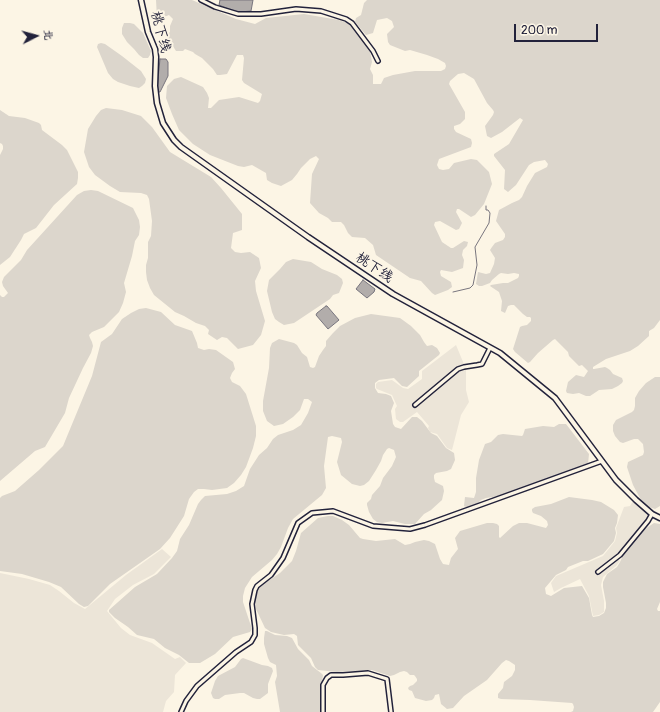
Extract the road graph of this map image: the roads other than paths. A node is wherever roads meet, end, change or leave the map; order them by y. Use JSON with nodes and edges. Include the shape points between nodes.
{"nodes":[{"id":1,"x":141,"y":0,"type":"edge"},
{"id":2,"x":201,"y":0,"type":"edge"},
{"id":3,"x":378,"y":61,"type":"dead end"},
{"id":4,"x":490,"y":348,"type":"junction"},
{"id":5,"x":415,"y":405,"type":"dead end"},
{"id":6,"x":602,"y":461,"type":"junction"},
{"id":7,"x":652,"y":514,"type":"junction"},
{"id":8,"x":660,"y":518,"type":"edge"},
{"id":9,"x":598,"y":572,"type":"dead end"},
{"id":10,"x":181,"y":712,"type":"edge"},
{"id":11,"x":323,"y":712,"type":"edge"},
{"id":12,"x":391,"y":712,"type":"edge"}],
"edges":[{"from":1,"to":4,"type":"main road","name":"桃下线","via":[[148,32],[155,49],[157,103],[163,123],[181,147],[393,294]]},
{"from":2,"to":3,"type":"street","via":[[238,14],[296,9],[321,11],[346,18]]},
{"from":4,"to":5,"type":"street","via":[[482,364],[461,367]]},
{"from":4,"to":6,"type":"main road","name":"桃下线","via":[[555,398]]},
{"from":6,"to":7,"type":"main road","name":"桃下线","via":[[616,480]]},
{"from":6,"to":10,"type":"street","via":[[410,529],[373,526],[333,511],[312,513],[298,523],[283,558],[271,575],[255,590],[252,604],[255,635],[251,642],[197,686]]},
{"from":7,"to":8,"type":"main road","name":"桃下线"},
{"from":7,"to":9,"type":"street","via":[[620,555]]},
{"from":11,"to":12,"type":"street","via":[[323,685],[327,678],[331,675],[368,673],[387,679]]}]}
